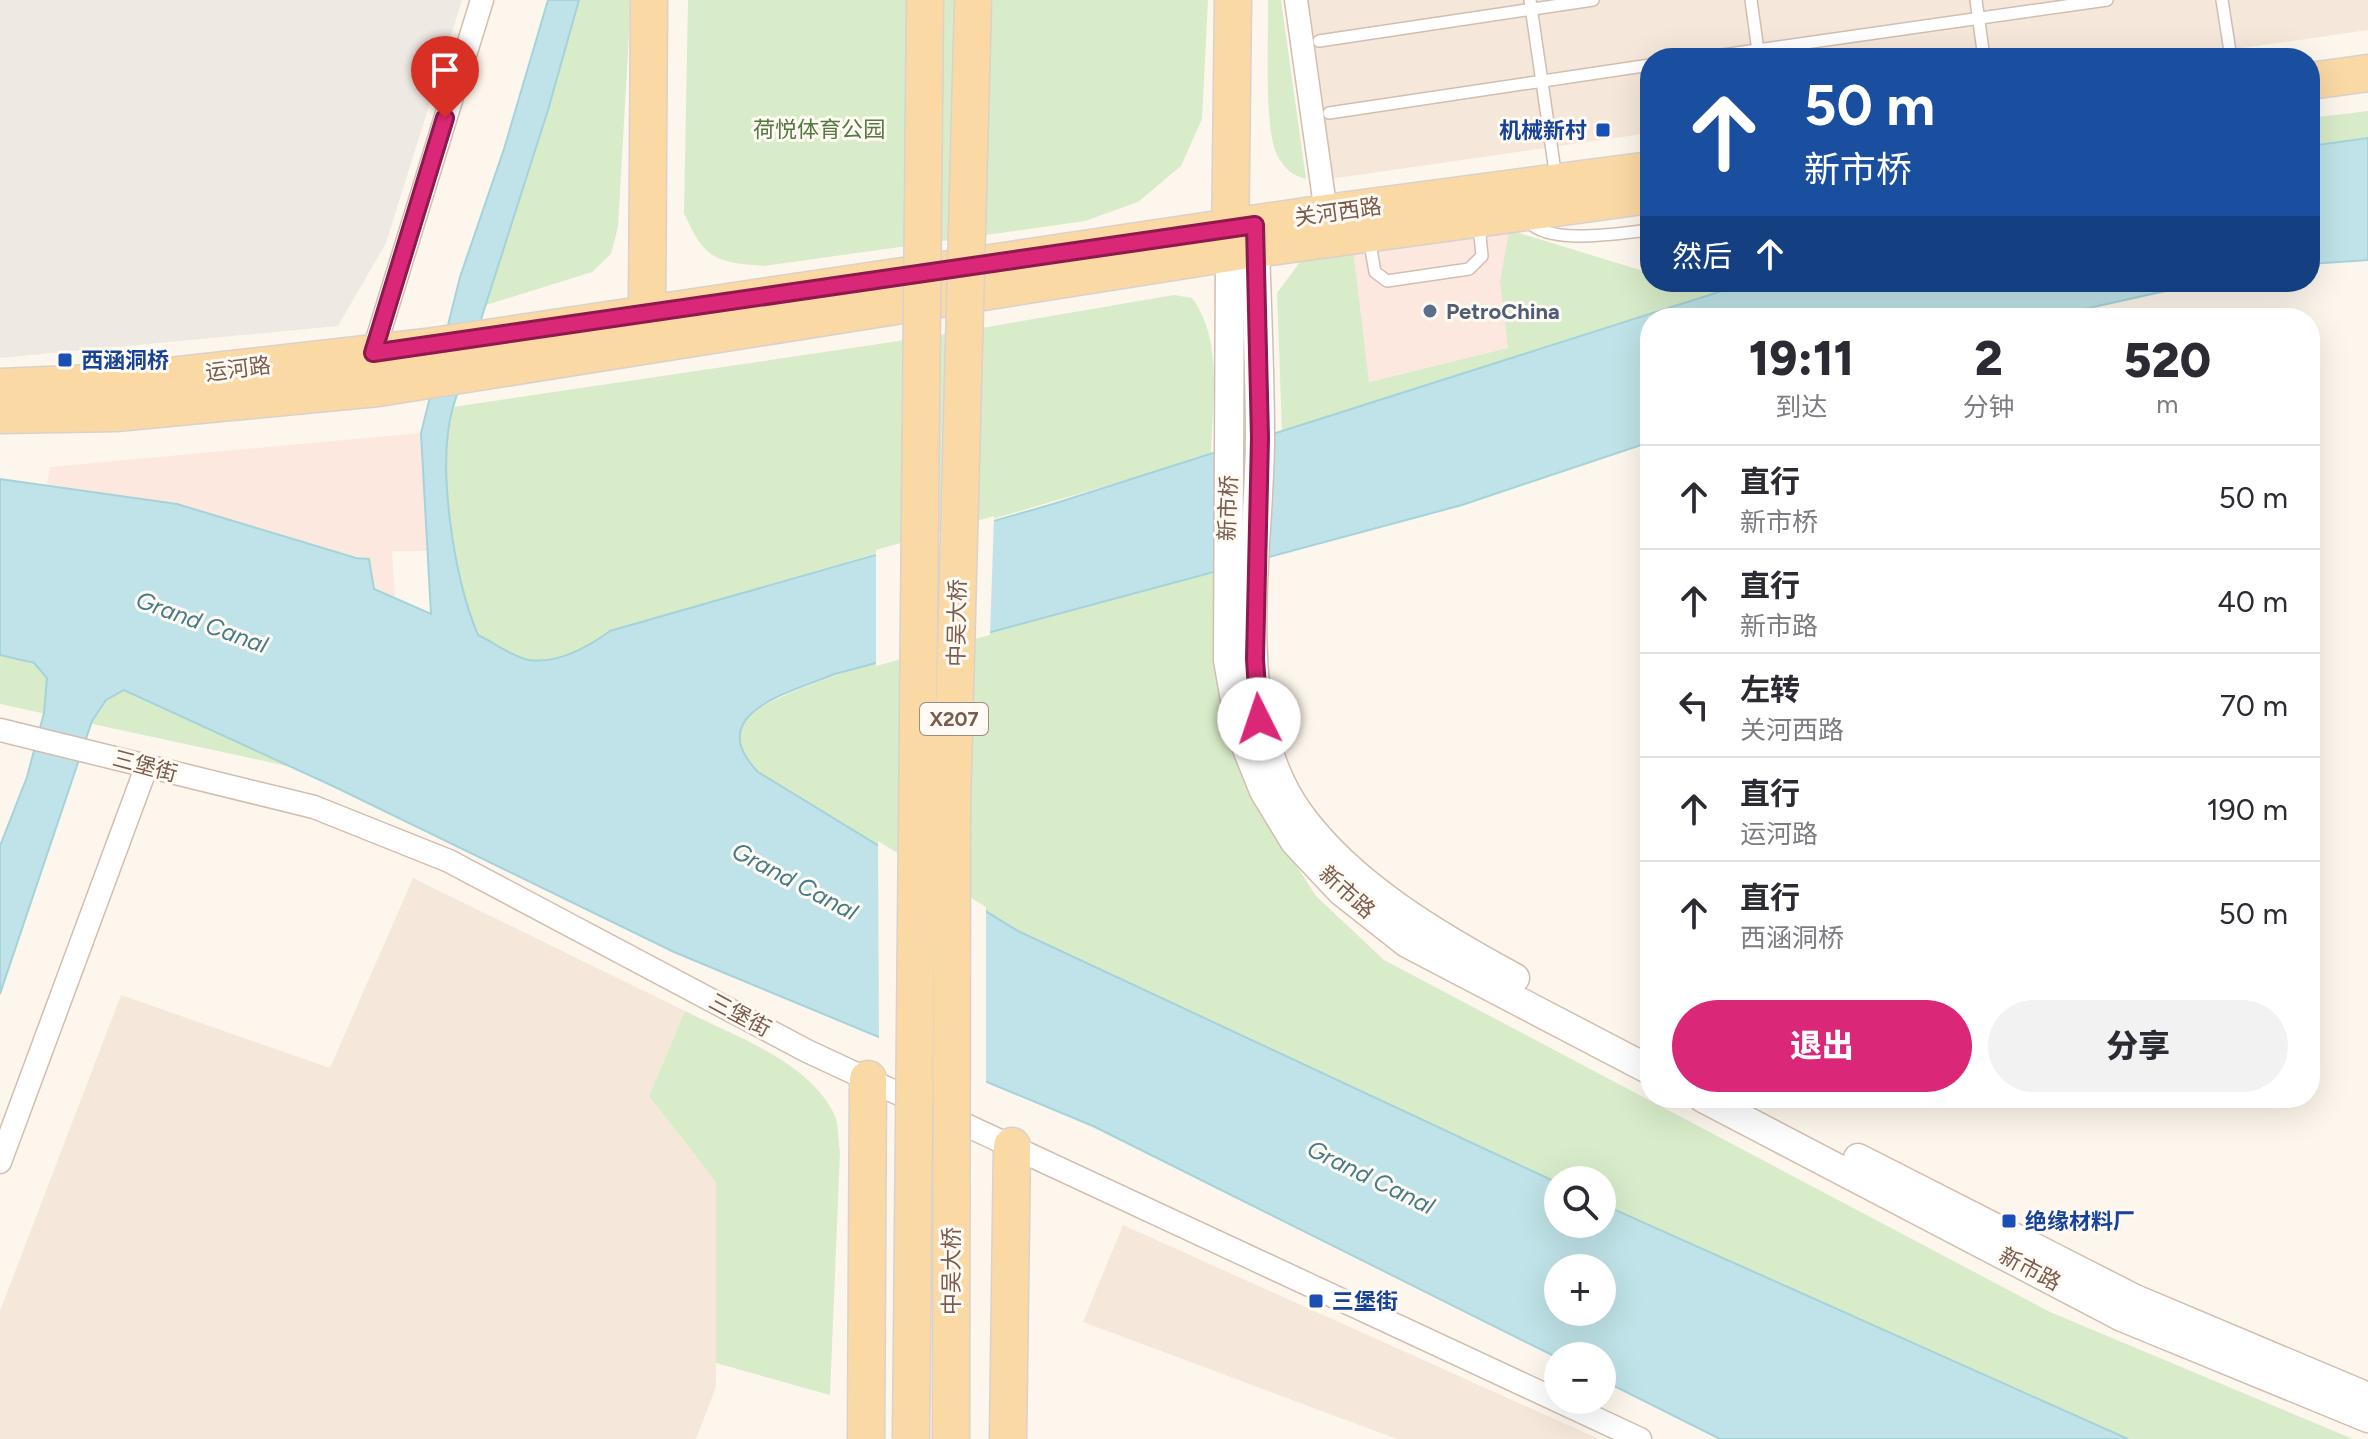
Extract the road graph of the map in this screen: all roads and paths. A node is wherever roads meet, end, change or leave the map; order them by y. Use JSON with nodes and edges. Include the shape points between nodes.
{"nodes":[{"id":1,"x":482,"y":0,"type":"edge"},
{"id":2,"x":649,"y":0,"type":"edge"},
{"id":3,"x":670,"y":0,"type":"edge"},
{"id":4,"x":905,"y":0,"type":"edge"},
{"id":5,"x":925,"y":0,"type":"edge"},
{"id":6,"x":973,"y":0,"type":"edge"},
{"id":7,"x":993,"y":0,"type":"edge"},
{"id":8,"x":1233,"y":0,"type":"edge"},
{"id":9,"x":1257,"y":0,"type":"edge"},
{"id":10,"x":1296,"y":0,"type":"edge"},
{"id":11,"x":1593,"y":0,"type":"edge"},
{"id":12,"x":1751,"y":0,"type":"edge"},
{"id":13,"x":1976,"y":0,"type":"edge"},
{"id":14,"x":2107,"y":0,"type":"edge"},
{"id":15,"x":2222,"y":0,"type":"edge"},
{"id":16,"x":1530,"y":4,"type":"edge"},
{"id":17,"x":1979,"y":18,"type":"junction"},
{"id":18,"x":1319,"y":41,"type":"dead end"},
{"id":19,"x":1758,"y":48,"type":"edge"},
{"id":20,"x":1796,"y":48,"type":"edge"},
{"id":21,"x":1983,"y":48,"type":"edge"},
{"id":22,"x":2229,"y":48,"type":"edge"},
{"id":23,"x":1640,"y":66,"type":"edge"},
{"id":24,"x":2368,"y":73,"type":"edge"},
{"id":25,"x":2320,"y":80,"type":"edge"},
{"id":26,"x":1541,"y":81,"type":"junction"},
{"id":27,"x":2368,"y":96,"type":"edge"},
{"id":28,"x":2320,"y":102,"type":"edge"},
{"id":29,"x":1329,"y":113,"type":"dead end"},
{"id":30,"x":1640,"y":171,"type":"edge"},
{"id":31,"x":1557,"y":183,"type":"junction"},
{"id":32,"x":1640,"y":196,"type":"edge"},
{"id":33,"x":1326,"y":213,"type":"junction"},
{"id":34,"x":1522,"y":214,"type":"junction"},
{"id":35,"x":1479,"y":220,"type":"junction"},
{"id":36,"x":1640,"y":231,"type":"edge"},
{"id":37,"x":1368,"y":233,"type":"junction"},
{"id":38,"x":1242,"y":239,"type":"junction"},
{"id":39,"x":656,"y":322,"type":"junction"},
{"id":40,"x":373,"y":353,"type":"junction"},
{"id":41,"x":426,"y":364,"type":"junction"},
{"id":42,"x":0,"y":387,"type":"edge"},
{"id":43,"x":378,"y":388,"type":"junction"},
{"id":44,"x":0,"y":415,"type":"edge"},
{"id":45,"x":918,"y":459,"type":"junction"},
{"id":46,"x":960,"y":462,"type":"junction"},
{"id":47,"x":1255,"y":571,"type":"joint"},
{"id":48,"x":1226,"y":574,"type":"joint"},
{"id":49,"x":10,"y":732,"type":"edge"},
{"id":50,"x":146,"y":768,"type":"junction"},
{"id":51,"x":1640,"y":1046,"type":"edge"},
{"id":52,"x":1640,"y":1065,"type":"edge"},
{"id":53,"x":868,"y":1079,"type":"junction"},
{"id":54,"x":1722,"y":1108,"type":"edge"},
{"id":55,"x":1762,"y":1108,"type":"edge"},
{"id":56,"x":1012,"y":1146,"type":"junction"},
{"id":57,"x":0,"y":1162,"type":"edge"},
{"id":58,"x":2368,"y":1397,"type":"edge"},
{"id":59,"x":2368,"y":1418,"type":"edge"},
{"id":60,"x":866,"y":1439,"type":"edge"},
{"id":61,"x":911,"y":1439,"type":"edge"},
{"id":62,"x":951,"y":1439,"type":"edge"},
{"id":63,"x":1008,"y":1439,"type":"edge"},
{"id":64,"x":1640,"y":1439,"type":"edge"}],
"edges":[{"from":1,"to":40,"type":"street"},
{"from":2,"to":39,"type":"main road"},
{"from":3,"to":39,"type":"main road"},
{"from":4,"to":45,"type":"main road","bridge":true,"via":[[906,333]]},
{"from":5,"to":45,"type":"main road","name":"中吴大桥","number":"X207","bridge":true},
{"from":6,"to":46,"type":"main road","name":"中吴大桥","number":"X207","bridge":true},
{"from":7,"to":46,"type":"main road","bridge":true,"via":[[990,228]]},
{"from":8,"to":38,"type":"main road"},
{"from":9,"to":38,"type":"main road"},
{"from":10,"to":33,"type":"street"},
{"from":11,"to":16,"type":"lane"},
{"from":12,"to":19,"type":"lane"},
{"from":13,"to":17,"type":"lane"},
{"from":14,"to":17,"type":"lane"},
{"from":15,"to":22,"type":"lane"},
{"from":16,"to":18,"type":"lane"},
{"from":16,"to":26,"type":"lane"},
{"from":17,"to":20,"type":"lane"},
{"from":17,"to":21,"type":"lane"},
{"from":23,"to":26,"type":"lane"},
{"from":24,"to":25,"type":"main road"},
{"from":26,"to":29,"type":"lane"},
{"from":26,"to":31,"type":"lane"},
{"from":27,"to":28,"type":"main road"},
{"from":30,"to":31,"type":"main road","name":"关河西路"},
{"from":31,"to":33,"type":"main road","name":"关河西路"},
{"from":32,"to":34,"type":"main road","name":"关河西路"},
{"from":33,"to":38,"type":"main road","name":"关河西路"},
{"from":34,"to":35,"type":"main road","name":"关河西路"},
{"from":34,"to":36,"type":"lane","via":[[1533,227],[1574,237]]},
{"from":35,"to":37,"type":"main road","name":"关河西路"},
{"from":35,"to":37,"type":"lane","via":[[1482,256],[1469,269],[1387,281],[1375,272]]},
{"from":37,"to":38,"type":"main road","name":"关河西路"},
{"from":38,"to":39,"type":"main road","name":"关河西路"},
{"from":38,"to":47,"type":"street","name":"新市桥","via":[[1260,438]]},
{"from":38,"to":48,"type":"street","name":"新市桥"},
{"from":39,"to":41,"type":"main road"},
{"from":40,"to":41,"type":"main road","name":"运河路"},
{"from":40,"to":42,"type":"main road","name":"运河路","via":[[117,382]]},
{"from":40,"to":43,"type":"street"},
{"from":41,"to":43,"type":"main road","name":"运河路"},
{"from":43,"to":44,"type":"main road","name":"运河路","via":[[116,413]]},
{"from":45,"to":61,"type":"main road","name":"中吴大桥","number":"X207","bridge":true},
{"from":46,"to":62,"type":"main road","name":"中吴大桥","number":"X207","bridge":true,"via":[[952,806]]},
{"from":47,"to":51,"type":"street","name":"新市路","via":[[1259,719],[1300,815],[1370,888],[1456,946]]},
{"from":48,"to":52,"type":"street","name":"新市路","via":[[1228,660],[1241,734],[1264,791],[1295,842],[1341,891],[1407,943]]},
{"from":49,"to":50,"type":"street","name":"三堡街"},
{"from":50,"to":53,"type":"street","name":"三堡街","via":[[314,807],[449,861]]},
{"from":50,"to":57,"type":"street"},
{"from":53,"to":56,"type":"street","name":"三堡街"},
{"from":53,"to":60,"type":"main road"},
{"from":54,"to":59,"type":"street","name":"新市路","via":[[2122,1317]]},
{"from":55,"to":58,"type":"street","name":"新市路","via":[[2135,1299]]},
{"from":56,"to":63,"type":"main road"},
{"from":56,"to":64,"type":"street","name":"三堡街"}]}
